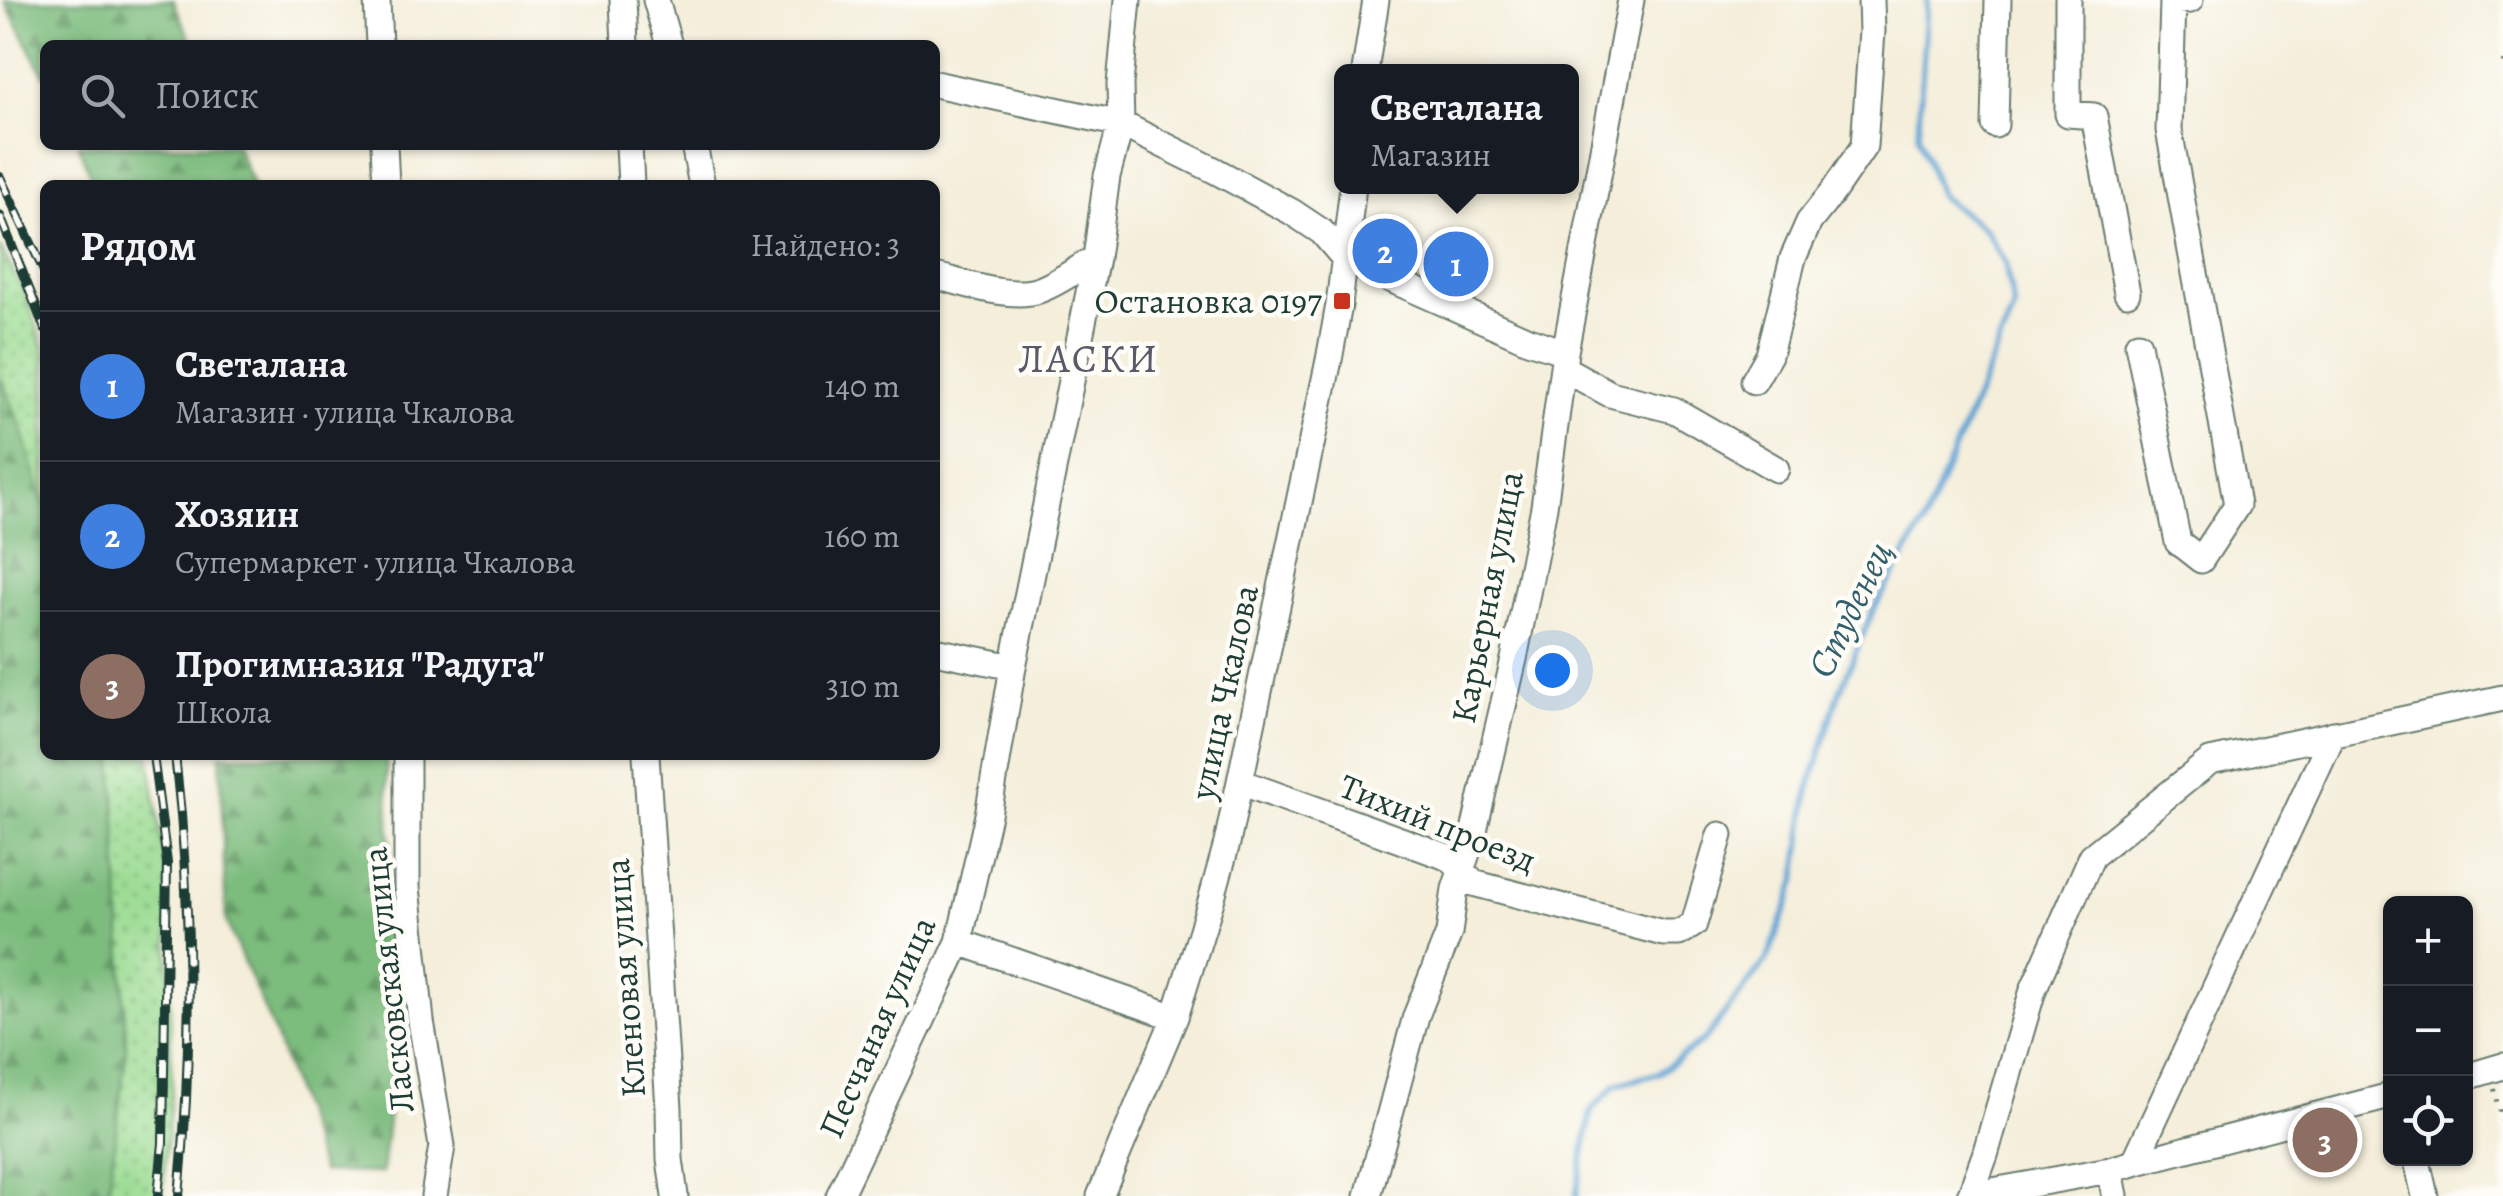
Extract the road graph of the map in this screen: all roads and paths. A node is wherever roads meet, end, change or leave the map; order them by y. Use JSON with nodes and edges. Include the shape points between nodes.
{"nodes":[{"id":1,"x":377,"y":0,"type":"edge"},
{"id":2,"x":623,"y":0,"type":"edge"},
{"id":3,"x":656,"y":0,"type":"edge"},
{"id":4,"x":1128,"y":0,"type":"edge"},
{"id":5,"x":1376,"y":0,"type":"edge"},
{"id":6,"x":1631,"y":0,"type":"edge"},
{"id":7,"x":1872,"y":0,"type":"edge"},
{"id":8,"x":1998,"y":0,"type":"edge"},
{"id":9,"x":2068,"y":0,"type":"edge"},
{"id":10,"x":2190,"y":0,"type":"edge"},
{"id":11,"x":379,"y":40,"type":"edge"},
{"id":12,"x":625,"y":40,"type":"edge"},
{"id":13,"x":668,"y":40,"type":"edge"},
{"id":14,"x":2503,"y":61,"type":"edge"},
{"id":15,"x":1367,"y":64,"type":"edge"},
{"id":16,"x":2503,"y":71,"type":"edge"},
{"id":17,"x":940,"y":85,"type":"edge"},
{"id":18,"x":1121,"y":124,"type":"junction"},
{"id":19,"x":1995,"y":125,"type":"dead end"},
{"id":20,"x":384,"y":150,"type":"edge"},
{"id":21,"x":629,"y":150,"type":"edge"},
{"id":22,"x":695,"y":150,"type":"edge"},
{"id":23,"x":386,"y":180,"type":"edge"},
{"id":24,"x":631,"y":180,"type":"edge"},
{"id":25,"x":701,"y":180,"type":"edge"},
{"id":26,"x":1352,"y":194,"type":"edge"},
{"id":27,"x":1096,"y":258,"type":"junction"},
{"id":28,"x":1345,"y":259,"type":"junction"},
{"id":29,"x":940,"y":277,"type":"edge"},
{"id":30,"x":2127,"y":293,"type":"dead end"},
{"id":31,"x":2138,"y":344,"type":"dead end"},
{"id":32,"x":1564,"y":360,"type":"junction"},
{"id":33,"x":1754,"y":380,"type":"dead end"},
{"id":34,"x":1776,"y":468,"type":"dead end"},
{"id":35,"x":940,"y":653,"type":"edge"},
{"id":36,"x":1013,"y":668,"type":"junction"},
{"id":37,"x":2503,"y":698,"type":"edge"},
{"id":38,"x":2333,"y":734,"type":"junction"},
{"id":39,"x":407,"y":760,"type":"edge"},
{"id":40,"x":646,"y":760,"type":"edge"},
{"id":41,"x":1240,"y":782,"type":"junction"},
{"id":42,"x":1720,"y":835,"type":"dead end"},
{"id":43,"x":1462,"y":870,"type":"junction"},
{"id":44,"x":959,"y":942,"type":"junction"},
{"id":45,"x":1175,"y":1017,"type":"junction"},
{"id":46,"x":2486,"y":1071,"type":"edge"},
{"id":47,"x":2383,"y":1098,"type":"edge"},
{"id":48,"x":2503,"y":1123,"type":"edge"},
{"id":49,"x":2418,"y":1166,"type":"edge"},
{"id":50,"x":2122,"y":1167,"type":"junction"},
{"id":51,"x":434,"y":1196,"type":"edge"},
{"id":52,"x":675,"y":1196,"type":"edge"},
{"id":53,"x":839,"y":1196,"type":"edge"},
{"id":54,"x":1100,"y":1196,"type":"edge"},
{"id":55,"x":1368,"y":1196,"type":"edge"},
{"id":56,"x":1970,"y":1196,"type":"edge"},
{"id":57,"x":2114,"y":1196,"type":"edge"},
{"id":58,"x":2425,"y":1196,"type":"edge"}],
"edges":[{"from":1,"to":11,"type":"street"},
{"from":2,"to":12,"type":"street"},
{"from":3,"to":13,"type":"street"},
{"from":4,"to":18,"type":"street","name":"Песчаная улица"},
{"from":5,"to":15,"type":"street"},
{"from":6,"to":32,"type":"street","name":"Карьерная улица"},
{"from":7,"to":33,"type":"street","via":[[1864,146],[1809,222],[1769,354]]},
{"from":8,"to":19,"type":"street"},
{"from":9,"to":30,"type":"street","via":[[2068,114],[2094,116]]},
{"from":10,"to":31,"type":"street","via":[[2172,2],[2169,130],[2237,505],[2200,560],[2178,542]]},
{"from":14,"to":16,"type":"path"},
{"from":17,"to":18,"type":"street"},
{"from":18,"to":27,"type":"street","name":"Песчаная улица"},
{"from":18,"to":28,"type":"street","via":[[1292,212]]},
{"from":20,"to":23,"type":"street"},
{"from":21,"to":24,"type":"street"},
{"from":22,"to":25,"type":"street"},
{"from":26,"to":28,"type":"street","name":"улица Чкалова"},
{"from":27,"to":29,"type":"street","via":[[1024,293]]},
{"from":27,"to":36,"type":"street","name":"Песчаная улица"},
{"from":28,"to":32,"type":"street"},
{"from":28,"to":41,"type":"street","name":"улица Чкалова"},
{"from":32,"to":34,"type":"street","via":[[1610,394],[1674,410]]},
{"from":32,"to":43,"type":"street","name":"Карьерная улица","via":[[1514,658]]},
{"from":35,"to":36,"type":"street"},
{"from":36,"to":44,"type":"street","name":"Песчаная улица"},
{"from":37,"to":38,"type":"street"},
{"from":38,"to":50,"type":"street"},
{"from":38,"to":56,"type":"street","via":[[2210,761],[2092,856],[2033,990]]},
{"from":39,"to":51,"type":"street","name":"Ласковская улица","via":[[407,887],[442,1146]]},
{"from":40,"to":52,"type":"street","name":"Кленовая улица"},
{"from":41,"to":43,"type":"street","name":"Тихий проезд","via":[[1450,858]]},
{"from":41,"to":45,"type":"street","name":"улица Чкалова"},
{"from":42,"to":43,"type":"street","name":"Тихий проезд","via":[[1694,924],[1679,934],[1489,888]]},
{"from":43,"to":55,"type":"street","name":"Карьерная улица"},
{"from":44,"to":45,"type":"street"},
{"from":44,"to":53,"type":"street","name":"Песчаная улица"},
{"from":45,"to":54,"type":"street","name":"улица Чкалова"},
{"from":46,"to":48,"type":"path"},
{"from":47,"to":50,"type":"street"},
{"from":49,"to":58,"type":"street"},
{"from":50,"to":56,"type":"street"},
{"from":50,"to":57,"type":"street"}]}
